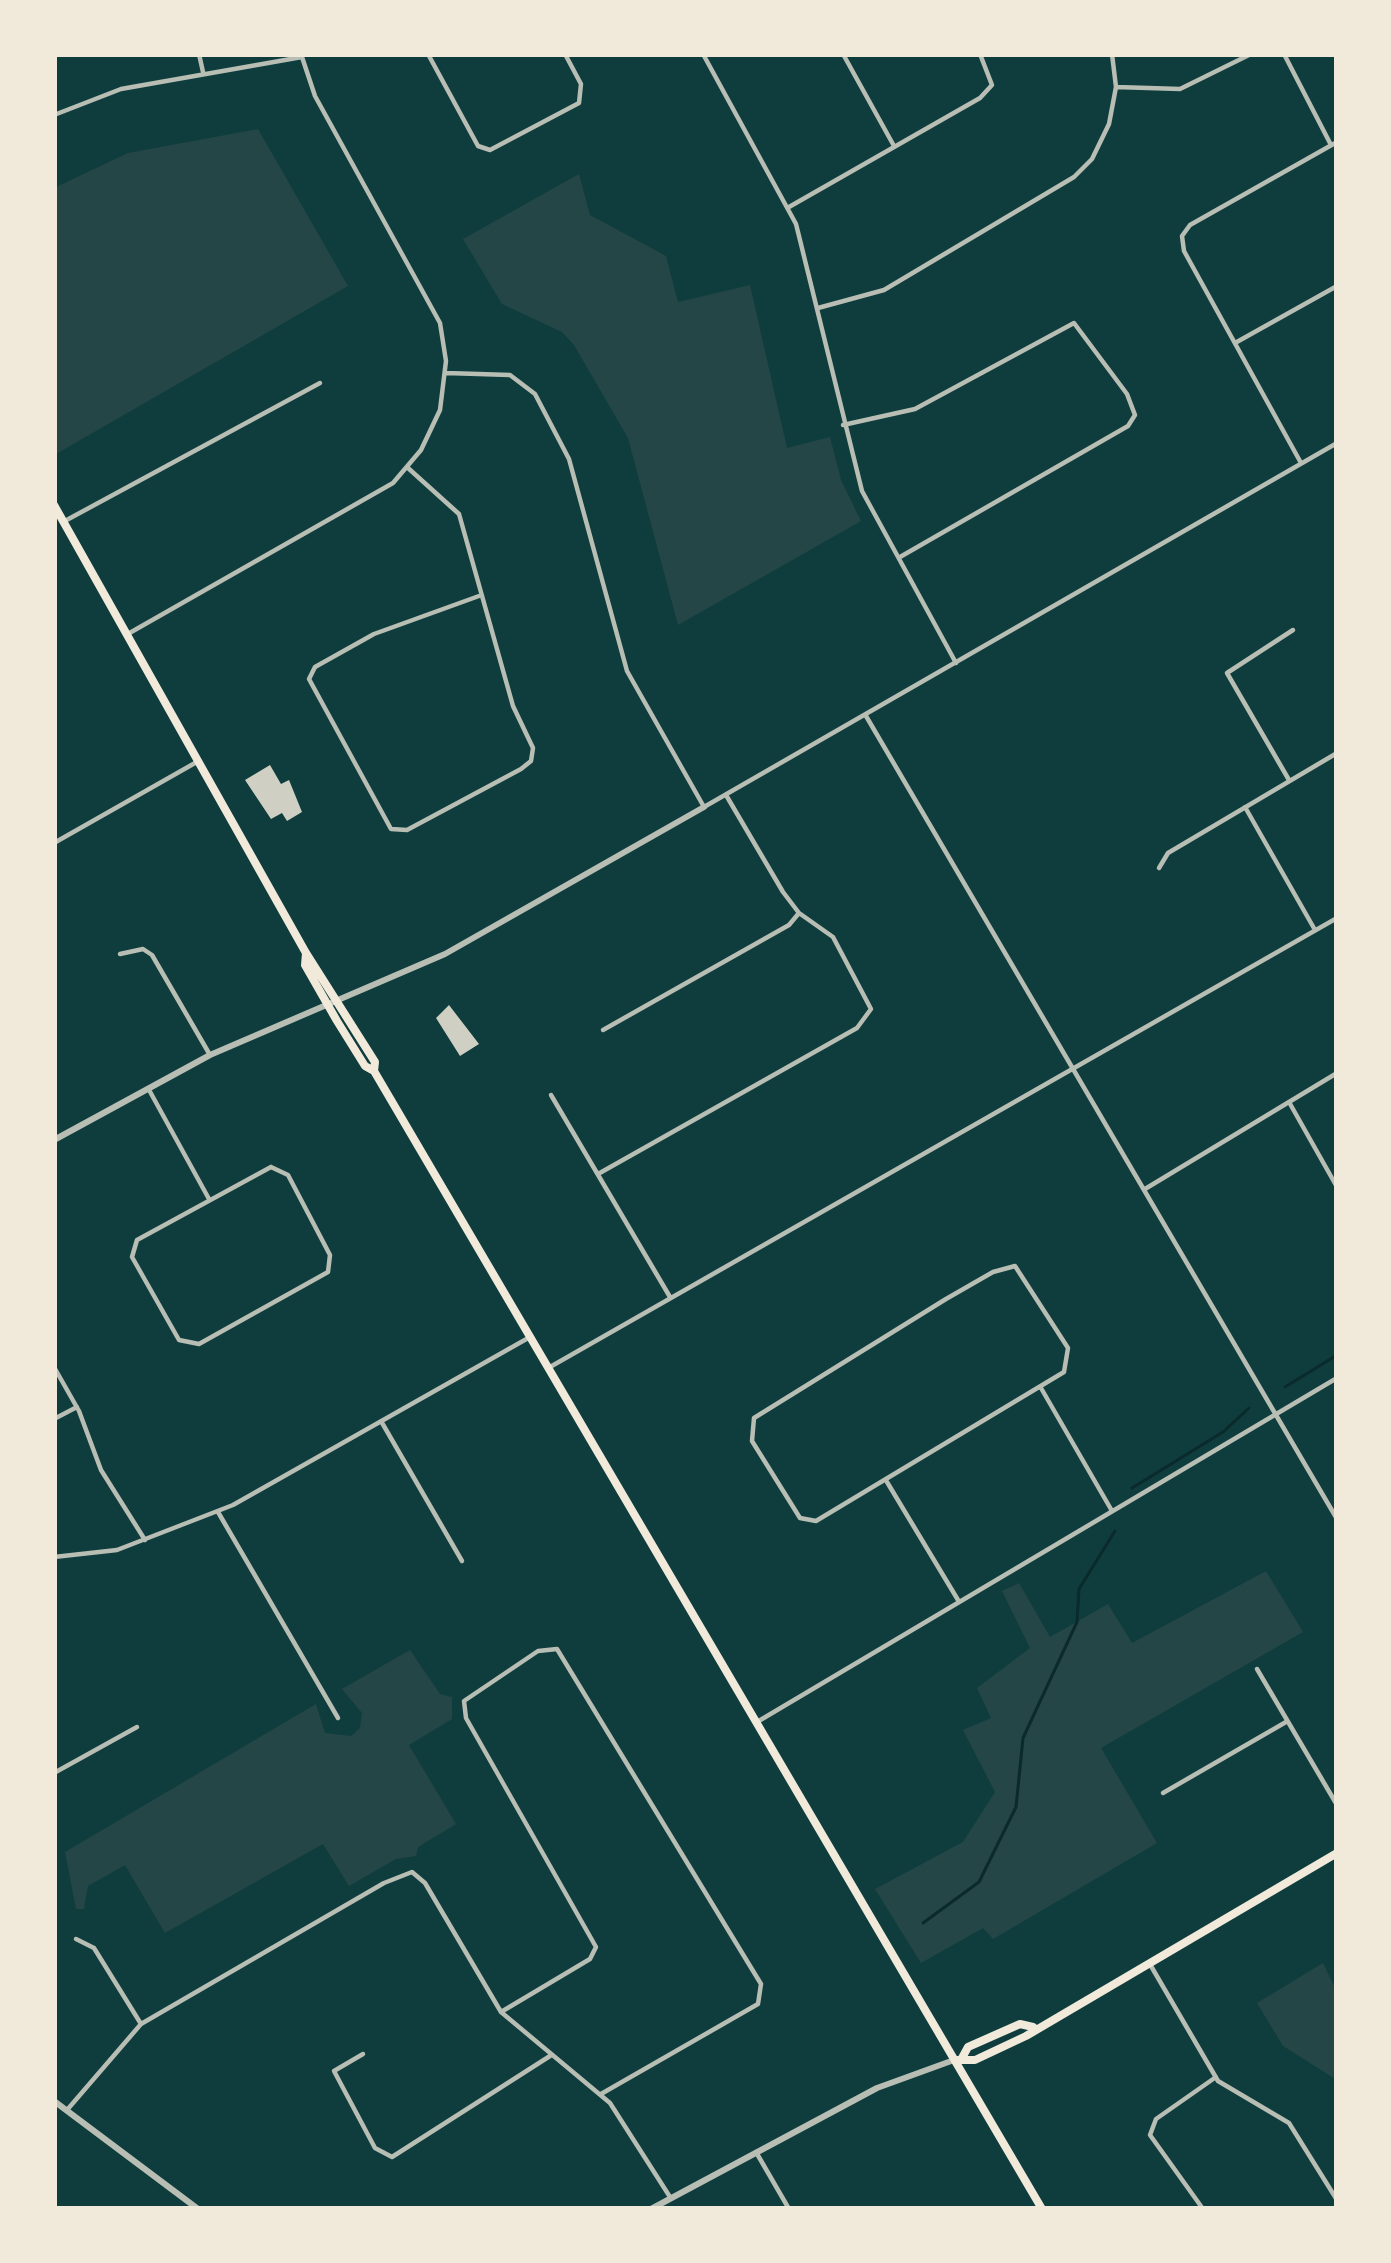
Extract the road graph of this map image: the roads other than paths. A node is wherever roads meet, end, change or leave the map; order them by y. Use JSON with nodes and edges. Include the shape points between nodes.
{"nodes":[{"id":1,"x":199,"y":54,"type":"edge"},
{"id":2,"x":428,"y":54,"type":"edge"},
{"id":3,"x":565,"y":54,"type":"edge"},
{"id":4,"x":703,"y":54,"type":"edge"},
{"id":5,"x":843,"y":54,"type":"edge"},
{"id":6,"x":980,"y":54,"type":"edge"},
{"id":7,"x":1112,"y":54,"type":"edge"},
{"id":8,"x":1251,"y":54,"type":"edge"},
{"id":9,"x":1284,"y":54,"type":"edge"},
{"id":10,"x":301,"y":56,"type":"edge"},
{"id":11,"x":203,"y":74,"type":"junction"},
{"id":12,"x":1116,"y":87,"type":"junction"},
{"id":13,"x":54,"y":115,"type":"edge"},
{"id":14,"x":1334,"y":144,"type":"edge"},
{"id":15,"x":894,"y":146,"type":"junction"},
{"id":16,"x":789,"y":207,"type":"junction"},
{"id":17,"x":1337,"y":286,"type":"edge"},
{"id":18,"x":818,"y":308,"type":"junction"},
{"id":19,"x":1235,"y":344,"type":"junction"},
{"id":20,"x":446,"y":373,"type":"junction"},
{"id":21,"x":320,"y":383,"type":"dead end"},
{"id":22,"x":844,"y":425,"type":"junction"},
{"id":23,"x":1337,"y":443,"type":"edge"},
{"id":24,"x":1301,"y":463,"type":"junction"},
{"id":25,"x":408,"y":468,"type":"junction"},
{"id":26,"x":54,"y":505,"type":"edge"},
{"id":27,"x":64,"y":522,"type":"junction"},
{"id":28,"x":899,"y":557,"type":"junction"},
{"id":29,"x":479,"y":596,"type":"junction"},
{"id":30,"x":1293,"y":630,"type":"dead end"},
{"id":31,"x":127,"y":635,"type":"junction"},
{"id":32,"x":956,"y":663,"type":"junction"},
{"id":33,"x":866,"y":716,"type":"junction"},
{"id":34,"x":1337,"y":753,"type":"edge"},
{"id":35,"x":197,"y":762,"type":"junction"},
{"id":36,"x":1289,"y":780,"type":"junction"},
{"id":37,"x":726,"y":795,"type":"junction"},
{"id":38,"x":704,"y":807,"type":"junction"},
{"id":39,"x":1245,"y":807,"type":"junction"},
{"id":40,"x":54,"y":843,"type":"edge"},
{"id":41,"x":1159,"y":868,"type":"dead end"},
{"id":42,"x":800,"y":913,"type":"junction"},
{"id":43,"x":1337,"y":918,"type":"edge"},
{"id":44,"x":1315,"y":930,"type":"junction"},
{"id":45,"x":120,"y":954,"type":"dead end"},
{"id":46,"x":333,"y":1002,"type":"junction"},
{"id":47,"x":603,"y":1030,"type":"dead end"},
{"id":48,"x":210,"y":1055,"type":"junction"},
{"id":49,"x":1073,"y":1069,"type":"junction"},
{"id":50,"x":1337,"y":1073,"type":"edge"},
{"id":51,"x":147,"y":1088,"type":"junction"},
{"id":52,"x":551,"y":1095,"type":"dead end"},
{"id":53,"x":1289,"y":1102,"type":"junction"},
{"id":54,"x":54,"y":1140,"type":"edge"},
{"id":55,"x":598,"y":1174,"type":"junction"},
{"id":56,"x":1337,"y":1187,"type":"edge"},
{"id":57,"x":1145,"y":1189,"type":"junction"},
{"id":58,"x":209,"y":1199,"type":"junction"},
{"id":59,"x":670,"y":1299,"type":"junction"},
{"id":60,"x":530,"y":1336,"type":"junction"},
{"id":61,"x":54,"y":1367,"type":"edge"},
{"id":62,"x":549,"y":1368,"type":"junction"},
{"id":63,"x":1337,"y":1378,"type":"edge"},
{"id":64,"x":1041,"y":1388,"type":"junction"},
{"id":65,"x":77,"y":1407,"type":"junction"},
{"id":66,"x":1276,"y":1414,"type":"junction"},
{"id":67,"x":54,"y":1419,"type":"edge"},
{"id":68,"x":381,"y":1421,"type":"junction"},
{"id":69,"x":887,"y":1482,"type":"junction"},
{"id":70,"x":1112,"y":1510,"type":"junction"},
{"id":71,"x":218,"y":1512,"type":"junction"},
{"id":72,"x":1337,"y":1519,"type":"edge"},
{"id":73,"x":145,"y":1540,"type":"junction"},
{"id":74,"x":54,"y":1557,"type":"edge"},
{"id":75,"x":462,"y":1561,"type":"dead end"},
{"id":76,"x":958,"y":1600,"type":"junction"},
{"id":77,"x":1257,"y":1670,"type":"dead end"},
{"id":78,"x":338,"y":1718,"type":"dead end"},
{"id":79,"x":757,"y":1722,"type":"junction"},
{"id":80,"x":1286,"y":1722,"type":"junction"},
{"id":81,"x":137,"y":1727,"type":"dead end"},
{"id":82,"x":54,"y":1773,"type":"edge"},
{"id":83,"x":1163,"y":1793,"type":"dead end"},
{"id":84,"x":1337,"y":1805,"type":"edge"},
{"id":85,"x":1337,"y":1853,"type":"edge"},
{"id":86,"x":76,"y":1939,"type":"dead end"},
{"id":87,"x":1150,"y":1964,"type":"junction"},
{"id":88,"x":501,"y":2012,"type":"junction"},
{"id":89,"x":141,"y":2024,"type":"junction"},
{"id":90,"x":364,"y":2054,"type":"dead end"},
{"id":91,"x":550,"y":2056,"type":"junction"},
{"id":92,"x":958,"y":2059,"type":"junction"},
{"id":93,"x":1216,"y":2078,"type":"junction"},
{"id":94,"x":602,"y":2094,"type":"junction"},
{"id":95,"x":54,"y":2102,"type":"edge"},
{"id":96,"x":67,"y":2111,"type":"junction"},
{"id":97,"x":755,"y":2151,"type":"junction"},
{"id":98,"x":670,"y":2197,"type":"junction"},
{"id":99,"x":1337,"y":2200,"type":"edge"},
{"id":100,"x":198,"y":2209,"type":"edge"},
{"id":101,"x":651,"y":2209,"type":"edge"},
{"id":102,"x":789,"y":2209,"type":"edge"},
{"id":103,"x":1042,"y":2209,"type":"edge"},
{"id":104,"x":1203,"y":2209,"type":"edge"}],
"edges":[{"from":1,"to":11,"type":"street"},
{"from":2,"to":3,"type":"street","via":[[478,146],[490,150],[579,103],[581,84]]},
{"from":4,"to":16,"type":"street"},
{"from":5,"to":15,"type":"street"},
{"from":6,"to":15,"type":"street","via":[[992,85],[980,98]]},
{"from":7,"to":12,"type":"street"},
{"from":8,"to":12,"type":"street","via":[[1178,90]]},
{"from":9,"to":14,"type":"street"},
{"from":10,"to":11,"type":"street"},
{"from":10,"to":20,"type":"street","via":[[433,306]]},
{"from":11,"to":13,"type":"street","via":[[98,95]]},
{"from":12,"to":18,"type":"street","via":[[1103,141],[1056,191],[884,290]]},
{"from":14,"to":19,"type":"street","via":[[1185,230],[1184,251]]},
{"from":15,"to":16,"type":"street"},
{"from":16,"to":18,"type":"street"},
{"from":17,"to":19,"type":"street"},
{"from":18,"to":22,"type":"street"},
{"from":19,"to":24,"type":"street"},
{"from":20,"to":25,"type":"street","via":[[440,410]]},
{"from":20,"to":38,"type":"street","via":[[510,375],[536,394],[569,458],[627,671]]},
{"from":21,"to":27,"type":"street"},
{"from":22,"to":28,"type":"street","via":[[862,491]]},
{"from":22,"to":28,"type":"street","via":[[915,409],[1074,323],[1127,394],[1135,415],[1128,426]]},
{"from":23,"to":24,"type":"street"},
{"from":24,"to":32,"type":"street"},
{"from":25,"to":29,"type":"street","via":[[459,514]]},
{"from":25,"to":31,"type":"street","via":[[367,500]]},
{"from":26,"to":27,"type":"main road"},
{"from":27,"to":31,"type":"main road"},
{"from":28,"to":32,"type":"street"},
{"from":29,"to":29,"type":"street","via":[[374,634],[315,667],[309,679],[391,829],[407,830],[531,761]]},
{"from":30,"to":36,"type":"street","via":[[1227,673]]},
{"from":31,"to":35,"type":"main road"},
{"from":32,"to":33,"type":"street"},
{"from":33,"to":37,"type":"street"},
{"from":33,"to":49,"type":"street"},
{"from":34,"to":36,"type":"street"},
{"from":35,"to":40,"type":"street"},
{"from":35,"to":46,"type":"main road","via":[[306,953],[305,965]]},
{"from":36,"to":39,"type":"street"},
{"from":37,"to":38,"type":"street"},
{"from":37,"to":42,"type":"street"},
{"from":38,"to":46,"type":"street","via":[[445,954]]},
{"from":39,"to":41,"type":"street","via":[[1168,853]]},
{"from":39,"to":44,"type":"street"},
{"from":42,"to":47,"type":"street"},
{"from":42,"to":55,"type":"street","via":[[833,937],[872,1009],[864,1021]]},
{"from":43,"to":44,"type":"street"},
{"from":44,"to":49,"type":"street"},
{"from":45,"to":48,"type":"street","via":[[152,955]]},
{"from":46,"to":48,"type":"street"},
{"from":46,"to":60,"type":"main road"},
{"from":48,"to":51,"type":"street"},
{"from":49,"to":57,"type":"street"},
{"from":49,"to":59,"type":"street"},
{"from":50,"to":53,"type":"street"},
{"from":51,"to":54,"type":"street"},
{"from":51,"to":58,"type":"street"},
{"from":52,"to":55,"type":"street"},
{"from":53,"to":56,"type":"street"},
{"from":53,"to":57,"type":"street"},
{"from":55,"to":59,"type":"street"},
{"from":57,"to":66,"type":"street"},
{"from":58,"to":58,"type":"street","via":[[136,1240],[132,1257],[179,1340],[191,1346],[317,1281],[331,1264],[284,1172],[262,1168]]},
{"from":59,"to":62,"type":"street"},
{"from":60,"to":62,"type":"main road"},
{"from":60,"to":68,"type":"street"},
{"from":61,"to":65,"type":"street"},
{"from":62,"to":79,"type":"main road"},
{"from":63,"to":66,"type":"street"},
{"from":64,"to":69,"type":"street"},
{"from":64,"to":69,"type":"street","via":[[1070,1358],[1015,1266],[946,1299],[754,1418],[752,1441],[800,1518],[817,1521]]},
{"from":64,"to":70,"type":"street"},
{"from":65,"to":67,"type":"street"},
{"from":65,"to":73,"type":"street","via":[[101,1470]]},
{"from":66,"to":70,"type":"street"},
{"from":66,"to":72,"type":"street"},
{"from":68,"to":71,"type":"street"},
{"from":68,"to":75,"type":"street"},
{"from":69,"to":76,"type":"street"},
{"from":70,"to":76,"type":"street"},
{"from":71,"to":73,"type":"street"},
{"from":71,"to":78,"type":"street"},
{"from":73,"to":74,"type":"street"},
{"from":76,"to":79,"type":"street"},
{"from":77,"to":80,"type":"street"},
{"from":79,"to":92,"type":"main road"},
{"from":80,"to":83,"type":"street"},
{"from":80,"to":84,"type":"street"},
{"from":81,"to":82,"type":"street"},
{"from":85,"to":87,"type":"main road"},
{"from":86,"to":89,"type":"street","via":[[94,1948]]},
{"from":87,"to":92,"type":"main road","via":[[1026,2036],[975,2060]]},
{"from":87,"to":93,"type":"street"},
{"from":88,"to":89,"type":"street","via":[[425,1883],[409,1872]]},
{"from":88,"to":91,"type":"street"},
{"from":88,"to":94,"type":"street","via":[[590,1959],[596,1947],[464,1704],[467,1694],[538,1652],[557,1649],[761,1984],[758,2004]]},
{"from":89,"to":96,"type":"street"},
{"from":90,"to":91,"type":"street","via":[[334,2072],[375,2148],[392,2157]]},
{"from":91,"to":94,"type":"street"},
{"from":92,"to":97,"type":"street","via":[[877,2088]]},
{"from":92,"to":103,"type":"main road"},
{"from":93,"to":99,"type":"street","via":[[1289,2123]]},
{"from":93,"to":104,"type":"street","via":[[1156,2119],[1150,2135]]},
{"from":94,"to":98,"type":"street"},
{"from":95,"to":96,"type":"street"},
{"from":96,"to":100,"type":"street"},
{"from":97,"to":98,"type":"street"},
{"from":97,"to":102,"type":"street"},
{"from":98,"to":101,"type":"street"}]}
